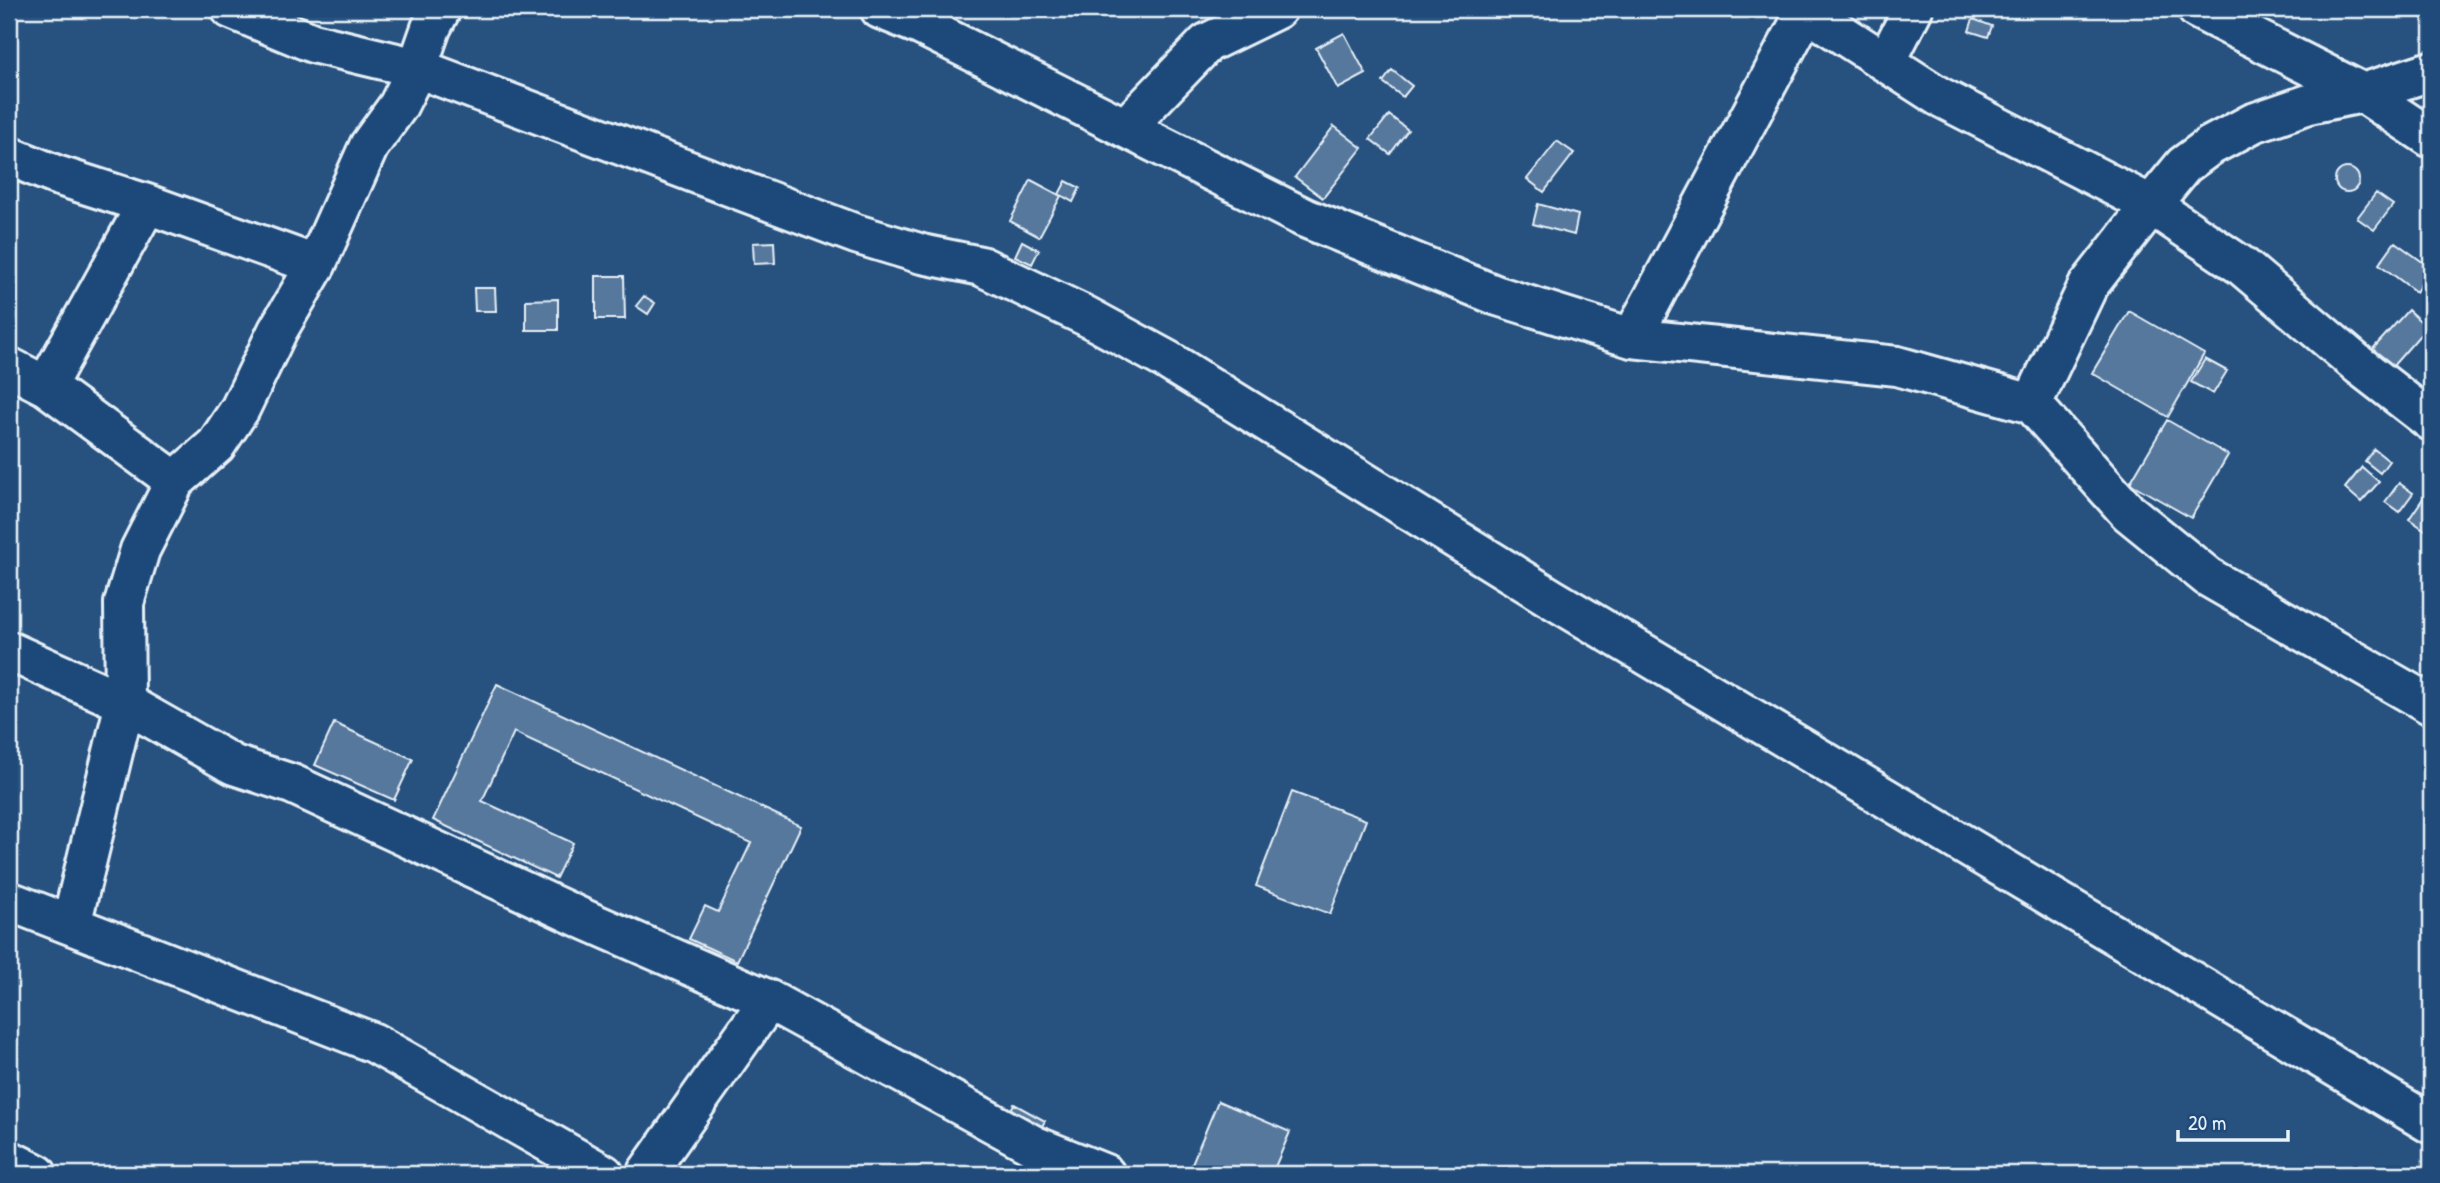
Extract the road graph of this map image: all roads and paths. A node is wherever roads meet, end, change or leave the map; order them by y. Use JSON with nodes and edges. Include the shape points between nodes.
{"nodes":[{"id":1,"x":231,"y":9,"type":"edge"},
{"id":2,"x":441,"y":9,"type":"edge"},
{"id":3,"x":880,"y":9,"type":"edge"},
{"id":4,"x":1277,"y":9,"type":"edge"},
{"id":5,"x":1913,"y":9,"type":"edge"},
{"id":6,"x":2197,"y":9,"type":"edge"},
{"id":7,"x":1805,"y":10,"type":"edge"},
{"id":8,"x":1886,"y":62,"type":"junction"},
{"id":9,"x":417,"y":68,"type":"junction"},
{"id":10,"x":2431,"y":71,"type":"edge"},
{"id":11,"x":2363,"y":93,"type":"junction"},
{"id":12,"x":1126,"y":127,"type":"junction"},
{"id":13,"x":2431,"y":138,"type":"edge"},
{"id":14,"x":9,"y":156,"type":"edge"},
{"id":15,"x":147,"y":204,"type":"junction"},
{"id":16,"x":2151,"y":205,"type":"junction"},
{"id":17,"x":316,"y":265,"type":"junction"},
{"id":18,"x":1632,"y":338,"type":"junction"},
{"id":19,"x":9,"y":367,"type":"edge"},
{"id":20,"x":46,"y":386,"type":"junction"},
{"id":21,"x":2032,"y":404,"type":"junction"},
{"id":22,"x":2431,"y":421,"type":"edge"},
{"id":23,"x":175,"y":481,"type":"junction"},
{"id":24,"x":9,"y":651,"type":"edge"},
{"id":25,"x":125,"y":703,"type":"junction"},
{"id":26,"x":2431,"y":705,"type":"edge"},
{"id":27,"x":9,"y":901,"type":"edge"},
{"id":28,"x":71,"y":925,"type":"junction"},
{"id":29,"x":769,"y":1000,"type":"junction"},
{"id":30,"x":2431,"y":1124,"type":"edge"},
{"id":31,"x":9,"y":1160,"type":"edge"},
{"id":32,"x":37,"y":1174,"type":"edge"},
{"id":33,"x":604,"y":1174,"type":"edge"},
{"id":34,"x":646,"y":1174,"type":"edge"},
{"id":35,"x":1105,"y":1174,"type":"edge"}],
"edges":[{"from":1,"to":9,"type":"street","via":[[313,43]]},
{"from":2,"to":9,"type":"street"},
{"from":3,"to":12,"type":"street"},
{"from":4,"to":12,"type":"street","via":[[1206,43]]},
{"from":5,"to":8,"type":"street"},
{"from":6,"to":11,"type":"street"},
{"from":7,"to":8,"type":"street"},
{"from":7,"to":18,"type":"street"},
{"from":8,"to":16,"type":"street","via":[[1938,96]]},
{"from":9,"to":17,"type":"street","via":[[398,106],[369,146]]},
{"from":9,"to":30,"type":"street","via":[[856,234],[981,266],[1086,316],[1167,360],[1551,598]]},
{"from":10,"to":11,"type":"street"},
{"from":11,"to":13,"type":"street"},
{"from":11,"to":16,"type":"street","via":[[2309,104],[2232,135],[2184,165]]},
{"from":12,"to":18,"type":"street","via":[[1305,218],[1498,296]]},
{"from":14,"to":15,"type":"street"},
{"from":15,"to":17,"type":"street"},
{"from":15,"to":20,"type":"street"},
{"from":16,"to":21,"type":"street","via":[[2088,286]]},
{"from":16,"to":22,"type":"street","via":[[2242,266]]},
{"from":17,"to":23,"type":"street","via":[[240,409],[216,445]]},
{"from":18,"to":21,"type":"street","via":[[1897,366]]},
{"from":19,"to":20,"type":"street"},
{"from":20,"to":23,"type":"street"},
{"from":21,"to":26,"type":"street","via":[[2128,512],[2208,577]]},
{"from":23,"to":25,"type":"street","via":[[140,550],[124,603]]},
{"from":24,"to":25,"type":"street"},
{"from":25,"to":28,"type":"street"},
{"from":25,"to":29,"type":"street","via":[[234,765],[292,784]]},
{"from":27,"to":28,"type":"street"},
{"from":28,"to":33,"type":"street","via":[[374,1043]]},
{"from":29,"to":34,"type":"street"},
{"from":29,"to":35,"type":"street","via":[[1035,1146]]},
{"from":31,"to":32,"type":"street"}]}
